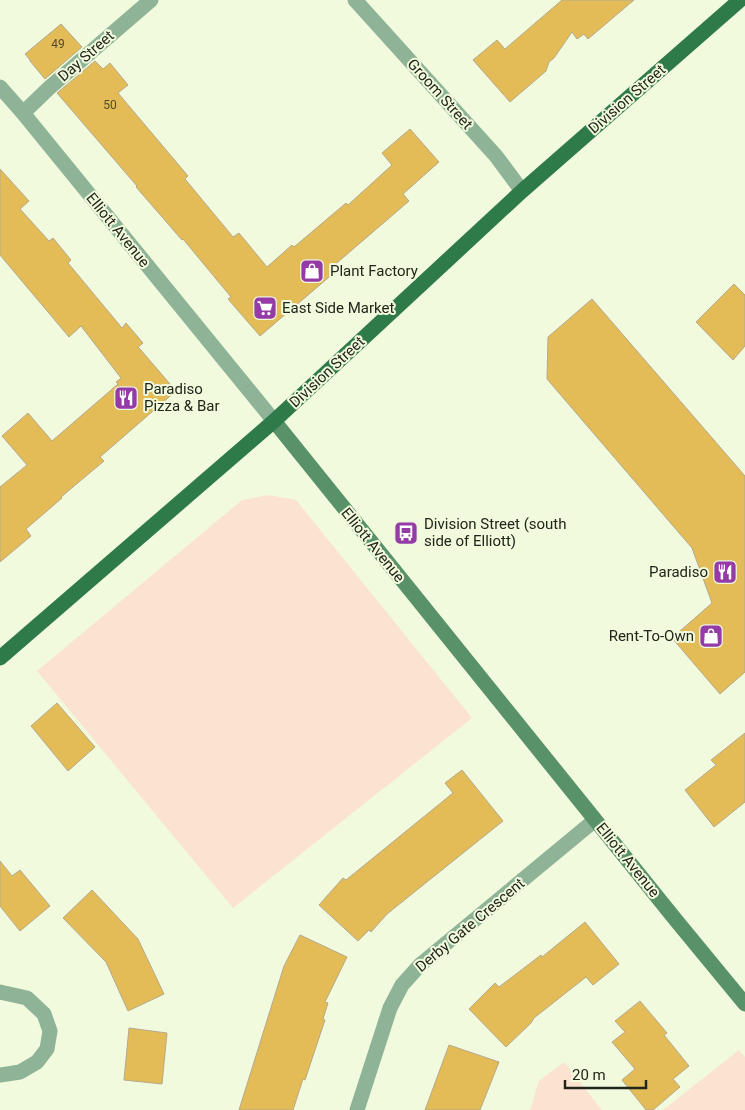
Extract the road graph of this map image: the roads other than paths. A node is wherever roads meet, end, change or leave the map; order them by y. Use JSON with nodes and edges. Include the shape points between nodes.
{"nodes":[{"id":1,"x":151,"y":0,"type":"edge"},
{"id":2,"x":355,"y":0,"type":"edge"},
{"id":3,"x":740,"y":0,"type":"edge"},
{"id":4,"x":0,"y":87,"type":"edge"},
{"id":5,"x":23,"y":113,"type":"junction"},
{"id":6,"x":522,"y":191,"type":"junction"},
{"id":7,"x":274,"y":421,"type":"junction"},
{"id":8,"x":0,"y":658,"type":"edge"},
{"id":9,"x":595,"y":820,"type":"junction"},
{"id":10,"x":0,"y":992,"type":"edge"},
{"id":11,"x":745,"y":1004,"type":"edge"},
{"id":12,"x":0,"y":1074,"type":"edge"},
{"id":13,"x":357,"y":1110,"type":"edge"}],
"edges":[{"from":1,"to":5,"type":"street","name":"Day Street"},
{"from":2,"to":6,"type":"street","name":"Groom Street","via":[[496,156]]},
{"from":3,"to":6,"type":"main road","name":"Division Street"},
{"from":4,"to":5,"type":"street","name":"Elliott Avenue"},
{"from":5,"to":7,"type":"street","name":"Elliott Avenue"},
{"from":6,"to":7,"type":"main road","name":"Division Street"},
{"from":7,"to":8,"type":"main road","name":"Division Street"},
{"from":7,"to":9,"type":"street","name":"Elliott Avenue"},
{"from":9,"to":11,"type":"street","name":"Elliott Avenue"},
{"from":9,"to":13,"type":"street","name":"Derby Gate Crescent","via":[[420,966],[402,985],[390,1008]]},
{"from":10,"to":12,"type":"street","via":[[27,998],[44,1014],[50,1032],[47,1049],[37,1062],[20,1072]]}]}
